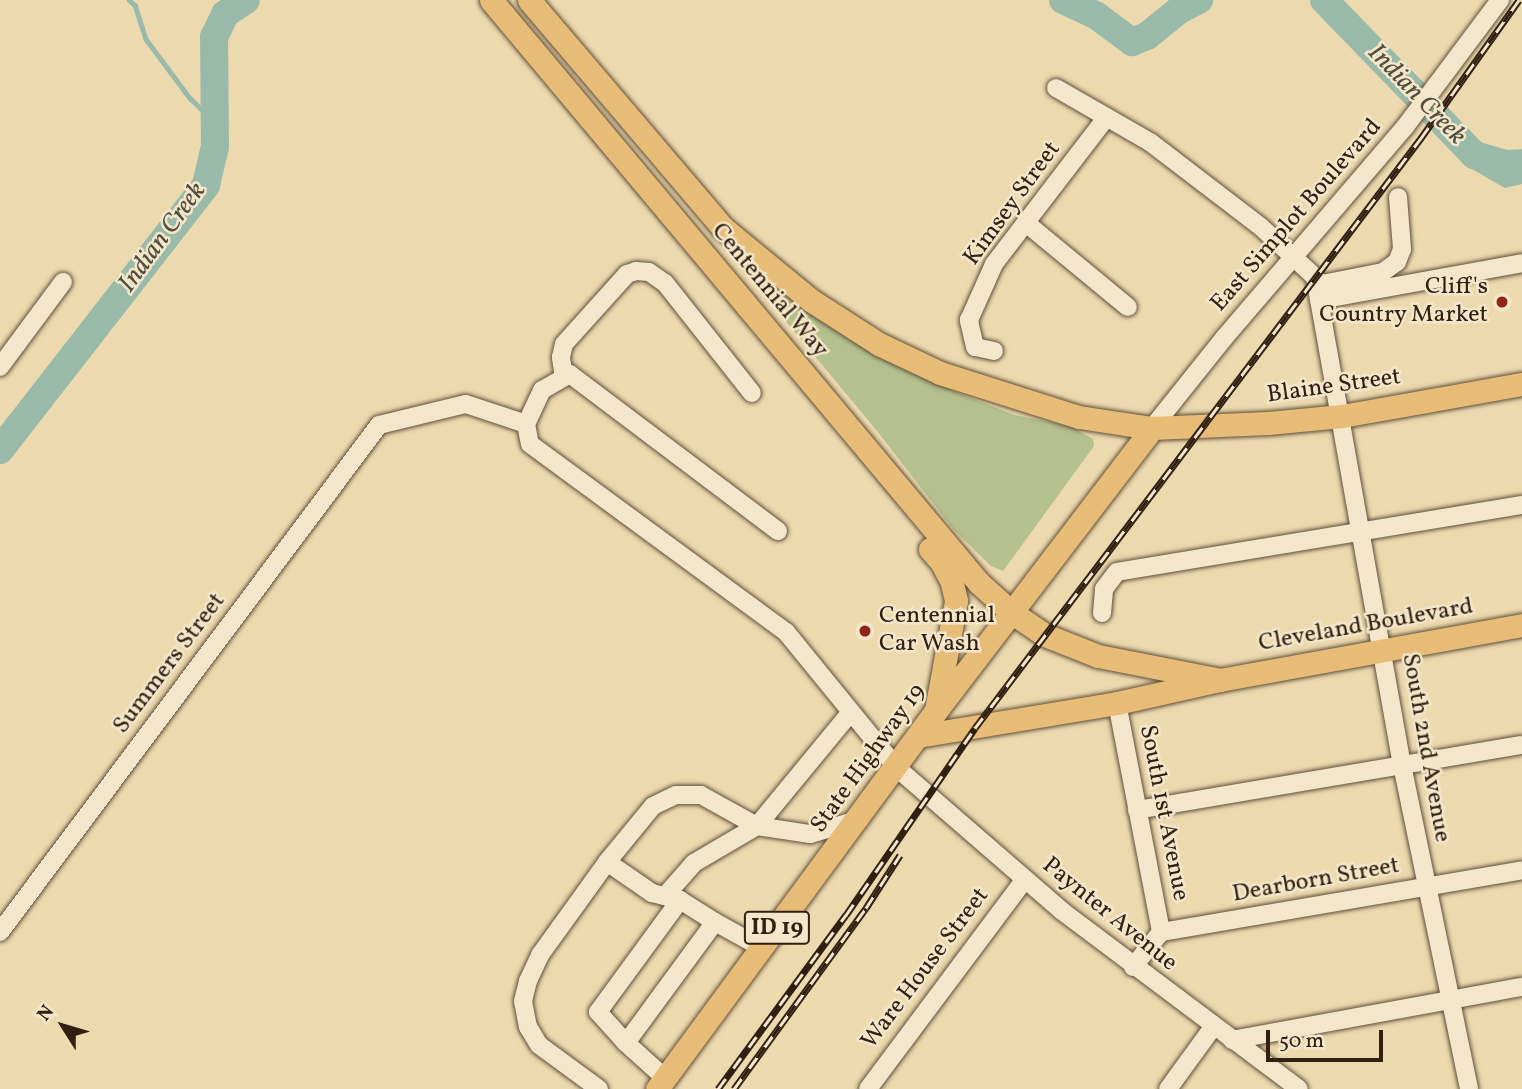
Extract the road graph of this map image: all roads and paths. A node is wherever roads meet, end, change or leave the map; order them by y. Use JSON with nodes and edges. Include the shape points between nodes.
{"nodes":[{"id":1,"x":491,"y":0,"type":"edge"},
{"id":2,"x":528,"y":0,"type":"edge"},
{"id":3,"x":1500,"y":0,"type":"edge"},
{"id":4,"x":1056,"y":88,"type":"dead end"},
{"id":5,"x":1107,"y":117,"type":"junction"},
{"id":6,"x":1398,"y":197,"type":"dead end"},
{"id":7,"x":1026,"y":223,"type":"junction"},
{"id":8,"x":1295,"y":256,"type":"junction"},
{"id":9,"x":1522,"y":263,"type":"edge"},
{"id":10,"x":63,"y":282,"type":"dead end"},
{"id":11,"x":1318,"y":293,"type":"junction"},
{"id":12,"x":1128,"y":307,"type":"dead end"},
{"id":13,"x":752,"y":312,"type":"junction"},
{"id":14,"x":994,"y":351,"type":"dead end"},
{"id":15,"x":0,"y":367,"type":"edge"},
{"id":16,"x":564,"y":377,"type":"junction"},
{"id":17,"x":1522,"y":384,"type":"edge"},
{"id":18,"x":752,"y":393,"type":"dead end"},
{"id":19,"x":1342,"y":416,"type":"junction"},
{"id":20,"x":526,"y":424,"type":"junction"},
{"id":21,"x":1152,"y":428,"type":"junction"},
{"id":22,"x":1522,"y":505,"type":"edge"},
{"id":23,"x":778,"y":531,"type":"dead end"},
{"id":24,"x":1362,"y":532,"type":"junction"},
{"id":25,"x":1011,"y":612,"type":"junction"},
{"id":26,"x":1102,"y":613,"type":"dead end"},
{"id":27,"x":1522,"y":625,"type":"edge"},
{"id":28,"x":1382,"y":650,"type":"junction"},
{"id":29,"x":1220,"y":680,"type":"junction"},
{"id":30,"x":1117,"y":703,"type":"junction"},
{"id":31,"x":936,"y":711,"type":"junction"},
{"id":32,"x":849,"y":713,"type":"junction"},
{"id":33,"x":918,"y":736,"type":"junction"},
{"id":34,"x":1522,"y":745,"type":"edge"},
{"id":35,"x":1402,"y":765,"type":"junction"},
{"id":36,"x":897,"y":768,"type":"junction"},
{"id":37,"x":1137,"y":810,"type":"junction"},
{"id":38,"x":858,"y":820,"type":"junction"},
{"id":39,"x":757,"y":826,"type":"junction"},
{"id":40,"x":607,"y":862,"type":"junction"},
{"id":41,"x":1522,"y":870,"type":"edge"},
{"id":42,"x":1025,"y":879,"type":"junction"},
{"id":43,"x":1426,"y":887,"type":"junction"},
{"id":44,"x":672,"y":898,"type":"junction"},
{"id":45,"x":715,"y":922,"type":"junction"},
{"id":46,"x":0,"y":932,"type":"edge"},
{"id":47,"x":1161,"y":932,"type":"junction"},
{"id":48,"x":762,"y":948,"type":"junction"},
{"id":49,"x":1133,"y":967,"type":"junction"},
{"id":50,"x":1522,"y":987,"type":"edge"},
{"id":51,"x":1450,"y":999,"type":"junction"},
{"id":52,"x":1213,"y":1027,"type":"junction"},
{"id":53,"x":1232,"y":1040,"type":"junction"},
{"id":54,"x":626,"y":1043,"type":"junction"},
{"id":55,"x":661,"y":1084,"type":"edge"},
{"id":56,"x":599,"y":1089,"type":"edge"},
{"id":57,"x":868,"y":1089,"type":"edge"},
{"id":58,"x":1168,"y":1089,"type":"edge"},
{"id":59,"x":1299,"y":1089,"type":"edge"},
{"id":60,"x":1469,"y":1089,"type":"edge"}],
"edges":[{"from":1,"to":13,"type":"main road","name":"Centennial Way"},
{"from":2,"to":21,"type":"main road","name":"Centennial Way","via":[[723,228],[812,302],[879,344],[940,373],[1079,417]]},
{"from":3,"to":8,"type":"street","name":"East Simplot Boulevard","via":[[1405,128]]},
{"from":4,"to":5,"type":"street","name":"South 2nd Avenue"},
{"from":5,"to":7,"type":"street","name":"Kimsey Street"},
{"from":5,"to":8,"type":"street","name":"South 2nd Avenue","via":[[1150,142]]},
{"from":6,"to":11,"type":"street","via":[[1402,248],[1397,262],[1383,272]]},
{"from":7,"to":12,"type":"street"},
{"from":7,"to":14,"type":"street","name":"Kimsey Street","via":[[994,264],[968,320],[975,347]]},
{"from":8,"to":11,"type":"street","name":"South 2nd Avenue","via":[[1315,276]]},
{"from":8,"to":21,"type":"street","name":"East Simplot Boulevard"},
{"from":9,"to":11,"type":"street"},
{"from":10,"to":15,"type":"street"},
{"from":11,"to":19,"type":"street","name":"South 2nd Avenue"},
{"from":13,"to":25,"type":"main road","name":"Centennial Way","via":[[959,563]]},
{"from":13,"to":31,"type":"main road","via":[[769,352],[942,563],[952,583],[955,619]]},
{"from":16,"to":18,"type":"street","via":[[564,344],[627,274],[649,272],[665,284]]},
{"from":16,"to":20,"type":"street","via":[[542,390]]},
{"from":16,"to":23,"type":"street","via":[[570,374]]},
{"from":17,"to":19,"type":"main road","name":"Blaine Street"},
{"from":19,"to":21,"type":"main road","name":"Blaine Street"},
{"from":19,"to":24,"type":"street","name":"South 2nd Avenue"},
{"from":20,"to":32,"type":"street","name":"Paynter Avenue","via":[[530,444],[786,632]]},
{"from":20,"to":46,"type":"street","name":"Summers Street","via":[[466,404],[379,425]]},
{"from":21,"to":25,"type":"main road","name":"State Highway 19","number":"ID 19"},
{"from":22,"to":24,"type":"street"},
{"from":24,"to":26,"type":"street","via":[[1117,572],[1104,589]]},
{"from":24,"to":28,"type":"street","name":"South 2nd Avenue"},
{"from":25,"to":29,"type":"main road","name":"Centennial Way","via":[[1045,635],[1098,656]]},
{"from":25,"to":31,"type":"main road","name":"State Highway 19","number":"ID 19"},
{"from":27,"to":28,"type":"main road","name":"Cleveland Boulevard"},
{"from":28,"to":29,"type":"main road","name":"Cleveland Boulevard"},
{"from":28,"to":35,"type":"street","name":"South 2nd Avenue"},
{"from":29,"to":30,"type":"main road","name":"Cleveland Boulevard"},
{"from":30,"to":33,"type":"main road","name":"Cleveland Boulevard"},
{"from":30,"to":37,"type":"street","name":"South 1st Avenue"},
{"from":31,"to":33,"type":"main road","name":"State Highway 19","number":"ID 19"},
{"from":32,"to":36,"type":"street","name":"Paynter Avenue"},
{"from":32,"to":39,"type":"street"},
{"from":33,"to":36,"type":"main road","name":"State Highway 19","number":"ID 19"},
{"from":34,"to":35,"type":"street"},
{"from":35,"to":37,"type":"street"},
{"from":35,"to":43,"type":"street","name":"South 2nd Avenue"},
{"from":36,"to":38,"type":"main road","name":"State Highway 19","number":"ID 19"},
{"from":36,"to":42,"type":"street","name":"Paynter Avenue"},
{"from":37,"to":47,"type":"street","name":"South 1st Avenue"},
{"from":38,"to":39,"type":"street","via":[[810,834]]},
{"from":38,"to":48,"type":"main road","name":"State Highway 19","number":"ID 19"},
{"from":39,"to":40,"type":"street","via":[[701,795],[676,795],[653,806]]},
{"from":39,"to":44,"type":"street","via":[[694,863]]},
{"from":40,"to":44,"type":"street","via":[[652,893]]},
{"from":40,"to":56,"type":"street","via":[[540,955],[523,1002],[528,1027],[539,1045]]},
{"from":41,"to":43,"type":"street","name":"Dearborn Street"},
{"from":42,"to":49,"type":"street","name":"Paynter Avenue"},
{"from":42,"to":57,"type":"street","name":"Ware House Street"},
{"from":43,"to":47,"type":"street","name":"Dearborn Street"},
{"from":43,"to":51,"type":"street","name":"South 2nd Avenue"},
{"from":44,"to":45,"type":"street"},
{"from":44,"to":54,"type":"street","via":[[598,1012]]},
{"from":45,"to":48,"type":"street"},
{"from":45,"to":54,"type":"street"},
{"from":47,"to":49,"type":"street"},
{"from":48,"to":55,"type":"main road","name":"State Highway 19","number":"ID 19"},
{"from":49,"to":52,"type":"street","name":"Paynter Avenue"},
{"from":50,"to":51,"type":"street"},
{"from":51,"to":53,"type":"street"},
{"from":51,"to":60,"type":"street","name":"South 2nd Avenue"},
{"from":52,"to":53,"type":"street","name":"Paynter Avenue"},
{"from":52,"to":58,"type":"street"},
{"from":53,"to":59,"type":"street","name":"Paynter Avenue"},
{"from":54,"to":55,"type":"street"}]}
